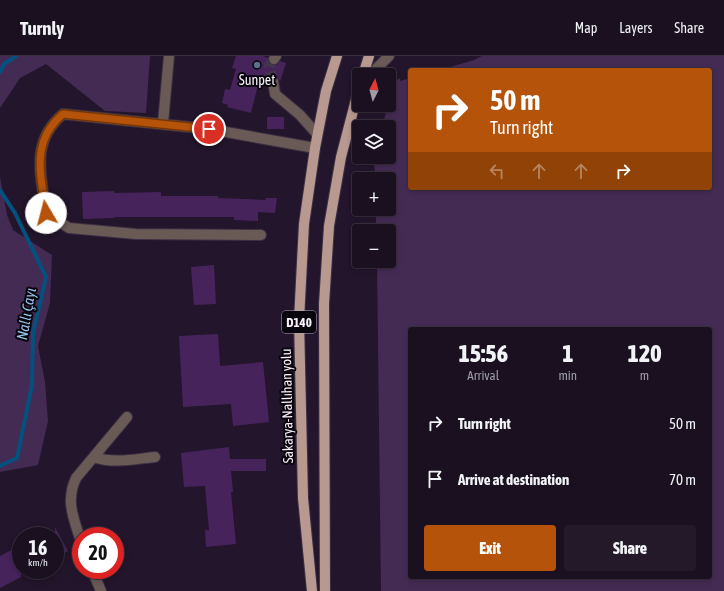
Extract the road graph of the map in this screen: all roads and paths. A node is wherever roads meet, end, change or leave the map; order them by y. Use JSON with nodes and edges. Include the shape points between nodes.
{"nodes":[{"id":1,"x":169,"y":56,"type":"edge"},
{"id":2,"x":337,"y":56,"type":"edge"},
{"id":3,"x":369,"y":56,"type":"edge"},
{"id":4,"x":389,"y":56,"type":"edge"},
{"id":5,"x":365,"y":68,"type":"edge"},
{"id":6,"x":377,"y":68,"type":"edge"},
{"id":7,"x":272,"y":81,"type":"tunnel mouth"},
{"id":8,"x":353,"y":112,"type":"edge"},
{"id":9,"x":163,"y":124,"type":"junction"},
{"id":10,"x":317,"y":134,"type":"junction"},
{"id":11,"x":315,"y":148,"type":"junction"},
{"id":12,"x":261,"y":235,"type":"dead end"},
{"id":13,"x":127,"y":417,"type":"dead end"},
{"id":14,"x":94,"y":457,"type":"junction"},
{"id":15,"x":155,"y":457,"type":"dead end"},
{"id":16,"x":76,"y":527,"type":"edge"},
{"id":17,"x":96,"y":579,"type":"edge"},
{"id":18,"x":101,"y":591,"type":"edge"},
{"id":19,"x":312,"y":591,"type":"edge"},
{"id":20,"x":325,"y":591,"type":"edge"}],
"edges":[{"from":1,"to":9,"type":"street"},
{"from":2,"to":10,"type":"main road","name":"Sakarya-Nallıhan yolu","number":"D140"},
{"from":3,"to":5,"type":"main road"},
{"from":4,"to":6,"type":"street"},
{"from":7,"to":10,"type":"street","via":[[276,94]]},
{"from":8,"to":20,"type":"main road","number":"D140","via":[[341,158],[329,234],[324,304]]},
{"from":9,"to":11,"type":"street","via":[[209,129]]},
{"from":9,"to":12,"type":"street","via":[[63,114],[47,132],[41,150],[40,170],[46,213],[69,228],[136,234]]},
{"from":10,"to":11,"type":"main road","name":"Sakarya-Nallıhan yolu","number":"D140"},
{"from":11,"to":19,"type":"main road","name":"Sakarya-Nallıhan yolu","number":"D140","via":[[304,224],[299,320],[302,498]]},
{"from":13,"to":14,"type":"street"},
{"from":14,"to":15,"type":"street","via":[[112,461]]},
{"from":14,"to":16,"type":"street","via":[[76,478],[70,495]]},
{"from":17,"to":18,"type":"street"}]}
